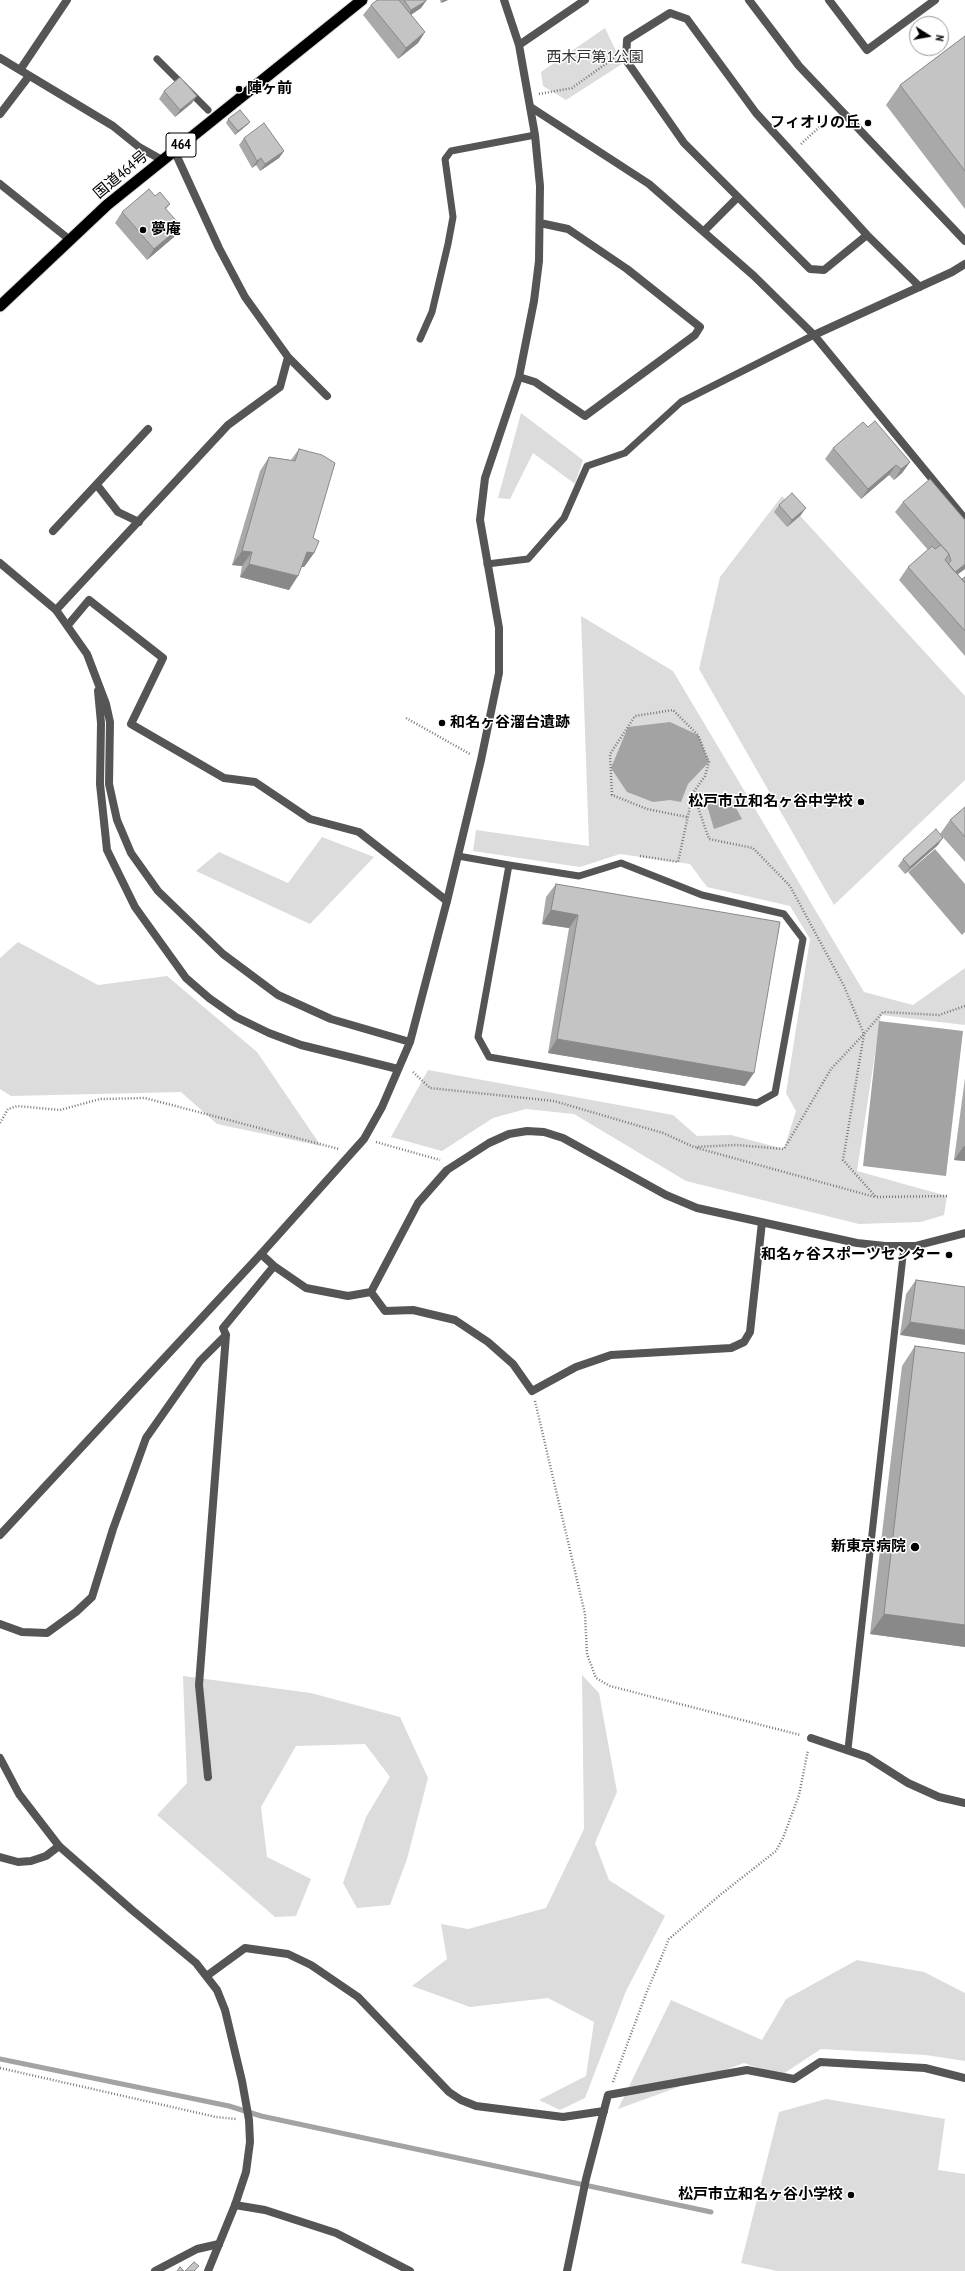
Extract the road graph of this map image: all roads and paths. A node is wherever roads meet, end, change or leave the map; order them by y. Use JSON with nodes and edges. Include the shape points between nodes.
{"nodes":[{"id":1,"x":67,"y":0,"type":"edge"},
{"id":2,"x":362,"y":0,"type":"edge"},
{"id":3,"x":504,"y":0,"type":"edge"},
{"id":4,"x":585,"y":0,"type":"edge"},
{"id":5,"x":749,"y":0,"type":"edge"},
{"id":6,"x":829,"y":0,"type":"edge"},
{"id":7,"x":935,"y":0,"type":"edge"},
{"id":8,"x":520,"y":45,"type":"junction"},
{"id":9,"x":0,"y":58,"type":"edge"},
{"id":10,"x":157,"y":59,"type":"dead end"},
{"id":11,"x":626,"y":60,"type":"junction"},
{"id":12,"x":20,"y":70,"type":"junction"},
{"id":13,"x":29,"y":76,"type":"junction"},
{"id":14,"x":529,"y":96,"type":"junction"},
{"id":15,"x":532,"y":108,"type":"junction"},
{"id":16,"x":208,"y":110,"type":"dead end"},
{"id":17,"x":0,"y":114,"type":"edge"},
{"id":18,"x":827,"y":120,"type":"dead end"},
{"id":19,"x":536,"y":135,"type":"junction"},
{"id":20,"x":174,"y":150,"type":"junction"},
{"id":21,"x":791,"y":152,"type":"junction"},
{"id":22,"x":162,"y":160,"type":"junction"},
{"id":23,"x":0,"y":184,"type":"edge"},
{"id":24,"x":738,"y":197,"type":"junction"},
{"id":25,"x":540,"y":223,"type":"junction"},
{"id":26,"x":704,"y":231,"type":"junction"},
{"id":27,"x":867,"y":235,"type":"junction"},
{"id":28,"x":70,"y":240,"type":"junction"},
{"id":29,"x":965,"y":241,"type":"edge"},
{"id":30,"x":965,"y":264,"type":"edge"},
{"id":31,"x":920,"y":287,"type":"junction"},
{"id":32,"x":0,"y":306,"type":"edge"},
{"id":33,"x":814,"y":335,"type":"junction"},
{"id":34,"x":420,"y":339,"type":"dead end"},
{"id":35,"x":288,"y":357,"type":"junction"},
{"id":36,"x":519,"y":376,"type":"junction"},
{"id":37,"x":328,"y":396,"type":"dead end"},
{"id":38,"x":148,"y":429,"type":"dead end"},
{"id":39,"x":97,"y":485,"type":"junction"},
{"id":40,"x":965,"y":519,"type":"edge"},
{"id":41,"x":139,"y":522,"type":"junction"},
{"id":42,"x":53,"y":531,"type":"dead end"},
{"id":43,"x":0,"y":563,"type":"edge"},
{"id":44,"x":487,"y":564,"type":"junction"},
{"id":45,"x":56,"y":610,"type":"junction"},
{"id":46,"x":68,"y":625,"type":"junction"},
{"id":47,"x":98,"y":683,"type":"junction"},
{"id":48,"x":406,"y":718,"type":"dead end"},
{"id":49,"x":481,"y":760,"type":"junction"},
{"id":50,"x":693,"y":793,"type":"junction"},
{"id":51,"x":687,"y":817,"type":"junction"},
{"id":52,"x":458,"y":856,"type":"junction"},
{"id":53,"x":635,"y":856,"type":"dead end"},
{"id":54,"x":509,"y":865,"type":"junction"},
{"id":55,"x":447,"y":901,"type":"junction"},
{"id":56,"x":965,"y":1006,"type":"edge"},
{"id":57,"x":864,"y":1034,"type":"junction"},
{"id":58,"x":410,"y":1042,"type":"junction"},
{"id":59,"x":398,"y":1069,"type":"junction"},
{"id":60,"x":413,"y":1072,"type":"dead end"},
{"id":61,"x":0,"y":1123,"type":"edge"},
{"id":62,"x":364,"y":1139,"type":"junction"},
{"id":63,"x":694,"y":1147,"type":"junction"},
{"id":64,"x":351,"y":1152,"type":"junction"},
{"id":65,"x":447,"y":1170,"type":"junction"},
{"id":66,"x":947,"y":1196,"type":"dead end"},
{"id":67,"x":876,"y":1197,"type":"junction"},
{"id":68,"x":762,"y":1222,"type":"junction"},
{"id":69,"x":965,"y":1233,"type":"edge"},
{"id":70,"x":904,"y":1247,"type":"junction"},
{"id":71,"x":261,"y":1254,"type":"junction"},
{"id":72,"x":274,"y":1266,"type":"junction"},
{"id":73,"x":371,"y":1292,"type":"junction"},
{"id":74,"x":226,"y":1335,"type":"junction"},
{"id":75,"x":532,"y":1391,"type":"junction"},
{"id":76,"x":0,"y":1535,"type":"edge"},
{"id":77,"x":0,"y":1624,"type":"edge"},
{"id":78,"x":811,"y":1738,"type":"junction"},
{"id":79,"x":848,"y":1749,"type":"junction"},
{"id":80,"x":0,"y":1758,"type":"edge"},
{"id":81,"x":208,"y":1777,"type":"dead end"},
{"id":82,"x":965,"y":1803,"type":"edge"},
{"id":83,"x":58,"y":1846,"type":"junction"},
{"id":84,"x":0,"y":1857,"type":"edge"},
{"id":85,"x":208,"y":1975,"type":"junction"},
{"id":86,"x":0,"y":2068,"type":"edge"},
{"id":87,"x":965,"y":2078,"type":"edge"},
{"id":88,"x":608,"y":2095,"type":"junction"},
{"id":89,"x":604,"y":2111,"type":"junction"},
{"id":90,"x":249,"y":2120,"type":"junction"},
{"id":91,"x":236,"y":2205,"type":"junction"},
{"id":92,"x":219,"y":2244,"type":"junction"},
{"id":93,"x":155,"y":2271,"type":"edge"},
{"id":94,"x":208,"y":2271,"type":"edge"},
{"id":95,"x":410,"y":2271,"type":"edge"},
{"id":96,"x":567,"y":2271,"type":"edge"}],
"edges":[{"from":1,"to":12,"type":"street"},
{"from":2,"to":20,"type":"highway","name":"国道464号","number":"464"},
{"from":3,"to":8,"type":"street"},
{"from":4,"to":8,"type":"street"},
{"from":5,"to":29,"type":"street","via":[[799,66]]},
{"from":6,"to":7,"type":"street","via":[[867,50]]},
{"from":8,"to":14,"type":"street"},
{"from":9,"to":12,"type":"street"},
{"from":10,"to":16,"type":"lane"},
{"from":11,"to":14,"type":"path","via":[[613,58],[572,88]]},
{"from":11,"to":21,"type":"street","via":[[627,40],[670,13],[687,19],[756,113]]},
{"from":11,"to":24,"type":"street","via":[[684,143]]},
{"from":12,"to":13,"type":"street"},
{"from":13,"to":17,"type":"street"},
{"from":13,"to":22,"type":"street","via":[[112,126],[139,147]]},
{"from":14,"to":15,"type":"street"},
{"from":15,"to":19,"type":"street"},
{"from":15,"to":26,"type":"street","via":[[649,184]]},
{"from":18,"to":21,"type":"path"},
{"from":19,"to":25,"type":"street"},
{"from":19,"to":34,"type":"lane","via":[[451,151],[444,159],[453,217],[432,312]]},
{"from":20,"to":22,"type":"highway","name":"国道464号","number":"464"},
{"from":20,"to":35,"type":"street","via":[[219,248],[245,297]]},
{"from":21,"to":27,"type":"street"},
{"from":22,"to":28,"type":"highway","name":"国道464号","number":"464","via":[[107,205]]},
{"from":23,"to":28,"type":"street"},
{"from":24,"to":26,"type":"street"},
{"from":24,"to":27,"type":"street","via":[[810,269],[824,270]]},
{"from":25,"to":36,"type":"street","via":[[534,301]]},
{"from":25,"to":36,"type":"street","via":[[568,229],[627,269],[700,327],[695,335],[585,416],[535,382]]},
{"from":26,"to":33,"type":"street"},
{"from":27,"to":31,"type":"street"},
{"from":28,"to":32,"type":"highway","name":"国道464号","number":"464"},
{"from":30,"to":31,"type":"street"},
{"from":31,"to":33,"type":"street"},
{"from":33,"to":40,"type":"street"},
{"from":33,"to":44,"type":"lane","via":[[681,402],[625,452],[588,466],[564,518],[528,559]]},
{"from":35,"to":37,"type":"street"},
{"from":35,"to":41,"type":"street","via":[[280,387],[228,425]]},
{"from":36,"to":44,"type":"street","via":[[485,478],[480,520]]},
{"from":38,"to":39,"type":"street"},
{"from":39,"to":41,"type":"street","via":[[118,512]]},
{"from":39,"to":42,"type":"street"},
{"from":41,"to":45,"type":"street"},
{"from":43,"to":45,"type":"street"},
{"from":44,"to":49,"type":"street","via":[[499,628],[499,673]]},
{"from":45,"to":46,"type":"street"},
{"from":46,"to":47,"type":"street","via":[[87,654]]},
{"from":46,"to":55,"type":"street","via":[[89,600],[163,658],[131,724],[224,778],[255,782],[310,819],[359,832]]},
{"from":47,"to":58,"type":"street","via":[[110,722],[109,784],[117,820],[132,853],[158,890],[223,954],[278,995],[331,1019]]},
{"from":47,"to":59,"type":"street","via":[[102,806],[108,850],[134,907],[186,978],[236,1017],[270,1033],[301,1045]]},
{"from":48,"to":49,"type":"path"},
{"from":49,"to":52,"type":"street"},
{"from":50,"to":51,"type":"path"},
{"from":50,"to":51,"type":"path","via":[[705,776],[709,762],[698,735],[673,710],[635,716],[610,754],[612,795],[646,809]]},
{"from":50,"to":57,"type":"path","via":[[709,839],[753,848],[790,886],[844,986]]},
{"from":51,"to":53,"type":"path","via":[[678,862]]},
{"from":52,"to":54,"type":"lane"},
{"from":52,"to":55,"type":"street"},
{"from":54,"to":54,"type":"lane","via":[[579,876],[621,862],[702,895],[784,914],[803,939],[775,1093],[757,1103],[488,1057],[478,1037]]},
{"from":55,"to":58,"type":"street"},
{"from":56,"to":57,"type":"path","via":[[939,1015],[883,1012]]},
{"from":57,"to":63,"type":"path","via":[[831,1069],[784,1149],[736,1145]]},
{"from":57,"to":67,"type":"path","via":[[843,1160]]},
{"from":58,"to":59,"type":"street"},
{"from":59,"to":62,"type":"street","via":[[382,1107]]},
{"from":60,"to":63,"type":"path","via":[[430,1088],[554,1101],[663,1133]]},
{"from":61,"to":64,"type":"path","via":[[8,1109],[17,1106],[60,1110],[100,1099],[145,1098]]},
{"from":62,"to":64,"type":"street"},
{"from":62,"to":65,"type":"path","via":[[441,1160]]},
{"from":63,"to":67,"type":"path"},
{"from":64,"to":71,"type":"street"},
{"from":65,"to":68,"type":"street","via":[[489,1142],[509,1134],[526,1131],[544,1132],[584,1148],[666,1195],[691,1205]]},
{"from":65,"to":73,"type":"street","via":[[418,1203]]},
{"from":66,"to":67,"type":"path"},
{"from":68,"to":70,"type":"street","via":[[857,1243]]},
{"from":68,"to":75,"type":"street","via":[[750,1332],[744,1342],[731,1348],[611,1356],[576,1367]]},
{"from":69,"to":70,"type":"street"},
{"from":70,"to":79,"type":"lane"},
{"from":71,"to":72,"type":"street"},
{"from":71,"to":76,"type":"street"},
{"from":72,"to":73,"type":"street","via":[[306,1288],[348,1296]]},
{"from":72,"to":74,"type":"street","via":[[223,1328]]},
{"from":73,"to":75,"type":"street","via":[[385,1311],[413,1310],[455,1320],[488,1342],[513,1364]]},
{"from":74,"to":77,"type":"street","via":[[200,1361],[146,1438],[92,1597],[47,1633],[22,1632]]},
{"from":74,"to":81,"type":"street","via":[[199,1685]]},
{"from":75,"to":78,"type":"path","via":[[585,1614],[587,1654],[596,1678],[610,1686]]},
{"from":78,"to":79,"type":"street"},
{"from":78,"to":88,"type":"path","via":[[799,1795],[784,1838],[769,1858],[720,1895],[669,1939]]},
{"from":79,"to":82,"type":"street","via":[[939,1797]]},
{"from":80,"to":83,"type":"street","via":[[19,1794]]},
{"from":83,"to":84,"type":"street","via":[[46,1856],[31,1860],[18,1862]]},
{"from":83,"to":85,"type":"street"},
{"from":85,"to":89,"type":"street","via":[[245,1948],[288,1954],[311,1965],[358,1996],[449,2092],[461,2100],[476,2106],[563,2117]]},
{"from":85,"to":90,"type":"street","via":[[224,2010]]},
{"from":86,"to":90,"type":"path","via":[[216,2117]]},
{"from":87,"to":88,"type":"street","via":[[925,2068],[820,2062],[794,2079],[747,2070]]},
{"from":88,"to":89,"type":"street"},
{"from":89,"to":96,"type":"street","via":[[586,2179]]},
{"from":90,"to":91,"type":"street","via":[[250,2142],[246,2169]]},
{"from":91,"to":92,"type":"street"},
{"from":91,"to":95,"type":"street","via":[[272,2212],[336,2233]]},
{"from":92,"to":93,"type":"street","via":[[197,2249]]},
{"from":92,"to":94,"type":"street"}]}
